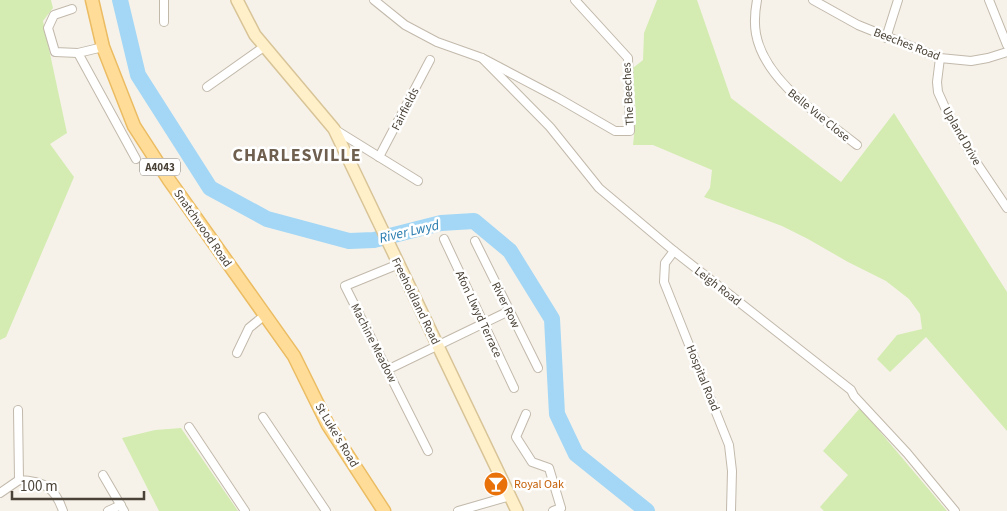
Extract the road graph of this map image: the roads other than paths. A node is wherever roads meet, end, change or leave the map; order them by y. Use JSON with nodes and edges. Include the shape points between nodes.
{"nodes":[{"id":1,"x":92,"y":0,"type":"edge"},
{"id":2,"x":164,"y":0,"type":"edge"},
{"id":3,"x":237,"y":0,"type":"edge"},
{"id":4,"x":374,"y":0,"type":"edge"},
{"id":5,"x":575,"y":0,"type":"edge"},
{"id":6,"x":756,"y":0,"type":"edge"},
{"id":7,"x":813,"y":0,"type":"edge"},
{"id":8,"x":898,"y":0,"type":"edge"},
{"id":9,"x":989,"y":0,"type":"edge"},
{"id":10,"x":72,"y":9,"type":"dead end"},
{"id":11,"x":164,"y":22,"type":"dead end"},
{"id":12,"x":886,"y":38,"type":"junction"},
{"id":13,"x":1007,"y":45,"type":"edge"},
{"id":14,"x":265,"y":46,"type":"junction"},
{"id":15,"x":103,"y":48,"type":"junction"},
{"id":16,"x":1007,"y":52,"type":"edge"},
{"id":17,"x":78,"y":53,"type":"junction"},
{"id":18,"x":482,"y":58,"type":"junction"},
{"id":19,"x":940,"y":58,"type":"junction"},
{"id":20,"x":430,"y":60,"type":"dead end"},
{"id":21,"x":207,"y":87,"type":"dead end"},
{"id":22,"x":334,"y":129,"type":"junction"},
{"id":23,"x":857,"y":145,"type":"dead end"},
{"id":24,"x":379,"y":158,"type":"junction"},
{"id":25,"x":136,"y":159,"type":"dead end"},
{"id":26,"x":418,"y":181,"type":"dead end"},
{"id":27,"x":1007,"y":208,"type":"edge"},
{"id":28,"x":444,"y":239,"type":"dead end"},
{"id":29,"x":475,"y":241,"type":"dead end"},
{"id":30,"x":674,"y":251,"type":"junction"},
{"id":31,"x":399,"y":264,"type":"junction"},
{"id":32,"x":509,"y":311,"type":"junction"},
{"id":33,"x":265,"y":315,"type":"junction"},
{"id":34,"x":483,"y":324,"type":"junction"},
{"id":35,"x":438,"y":346,"type":"junction"},
{"id":36,"x":237,"y":353,"type":"dead end"},
{"id":37,"x":538,"y":368,"type":"dead end"},
{"id":38,"x":387,"y":370,"type":"junction"},
{"id":39,"x":514,"y":388,"type":"dead end"},
{"id":40,"x":18,"y":410,"type":"dead end"},
{"id":41,"x":526,"y":414,"type":"dead end"},
{"id":42,"x":263,"y":417,"type":"dead end"},
{"id":43,"x":189,"y":427,"type":"dead end"},
{"id":44,"x":428,"y":451,"type":"dead end"},
{"id":45,"x":103,"y":475,"type":"dead end"},
{"id":46,"x":19,"y":480,"type":"junction"},
{"id":47,"x":0,"y":493,"type":"edge"},
{"id":48,"x":510,"y":496,"type":"junction"},
{"id":49,"x":123,"y":508,"type":"edge"},
{"id":50,"x":563,"y":509,"type":"edge"},
{"id":51,"x":63,"y":511,"type":"edge"},
{"id":52,"x":108,"y":511,"type":"edge"},
{"id":53,"x":246,"y":511,"type":"edge"},
{"id":54,"x":326,"y":511,"type":"edge"},
{"id":55,"x":384,"y":511,"type":"edge"},
{"id":56,"x":458,"y":511,"type":"edge"},
{"id":57,"x":517,"y":511,"type":"edge"},
{"id":58,"x":553,"y":511,"type":"edge"},
{"id":59,"x":731,"y":511,"type":"edge"},
{"id":60,"x":955,"y":511,"type":"edge"}],
"edges":[{"from":1,"to":15,"type":"main road","name":"Snatchwood Road","number":"A4043"},
{"from":2,"to":11,"type":"street"},
{"from":3,"to":14,"type":"main road","name":"Freeholdland Road"},
{"from":4,"to":18,"type":"street","via":[[405,25],[437,42]]},
{"from":5,"to":18,"type":"street","name":"The Beeches","via":[[628,58],[630,131],[615,131]]},
{"from":6,"to":23,"type":"street","name":"Belle Vue Close","via":[[756,34],[762,54],[774,73],[784,86]]},
{"from":7,"to":12,"type":"street","name":"Beeches Road"},
{"from":8,"to":12,"type":"street"},
{"from":9,"to":13,"type":"street"},
{"from":10,"to":17,"type":"street","via":[[54,16],[48,28],[54,52]]},
{"from":12,"to":19,"type":"street","name":"Beeches Road"},
{"from":14,"to":21,"type":"street"},
{"from":14,"to":22,"type":"main road","name":"Freeholdland Road"},
{"from":15,"to":17,"type":"street"},
{"from":15,"to":33,"type":"main road","name":"Snatchwood Road","number":"A4043","via":[[134,126]]},
{"from":16,"to":19,"type":"street","name":"Beeches Road","via":[[971,61]]},
{"from":17,"to":25,"type":"street"},
{"from":18,"to":30,"type":"street","name":"Leigh Road","via":[[550,127],[599,188]]},
{"from":19,"to":27,"type":"street","name":"Upland Drive","via":[[938,92],[972,156]]},
{"from":20,"to":24,"type":"street","name":"Fairfields"},
{"from":22,"to":24,"type":"street"},
{"from":22,"to":31,"type":"main road","name":"Freeholdland Road"},
{"from":24,"to":26,"type":"street"},
{"from":28,"to":34,"type":"street","name":"Afon Llwyd Terrace"},
{"from":29,"to":32,"type":"street","name":"River Row"},
{"from":30,"to":59,"type":"street","name":"Hospital Road","via":[[665,263],[664,282],[730,445]]},
{"from":30,"to":60,"type":"street","name":"Leigh Road","via":[[851,390]]},
{"from":31,"to":35,"type":"main road","name":"Freeholdland Road"},
{"from":31,"to":38,"type":"street","name":"Machine Meadow","via":[[345,286]]},
{"from":32,"to":34,"type":"street"},
{"from":32,"to":37,"type":"street","name":"River Row"},
{"from":33,"to":36,"type":"street","via":[[249,328]]},
{"from":33,"to":55,"type":"main road","name":"St Luke's Road","number":"A4043","via":[[294,356],[328,425]]},
{"from":34,"to":35,"type":"street"},
{"from":34,"to":39,"type":"street","name":"Afon Llwyd Terrace"},
{"from":35,"to":38,"type":"street"},
{"from":35,"to":48,"type":"main road","name":"Freeholdland Road"},
{"from":38,"to":44,"type":"street","name":"Machine Meadow"},
{"from":40,"to":46,"type":"street"},
{"from":41,"to":50,"type":"street","via":[[516,437],[532,462],[550,468]]},
{"from":42,"to":54,"type":"street"},
{"from":43,"to":53,"type":"street"},
{"from":45,"to":49,"type":"street"},
{"from":46,"to":47,"type":"street"},
{"from":46,"to":51,"type":"street","via":[[43,484],[53,491]]},
{"from":48,"to":56,"type":"street"},
{"from":48,"to":57,"type":"main road","name":"Freeholdland Road"},
{"from":49,"to":52,"type":"street"},
{"from":50,"to":58,"type":"street"}]}
